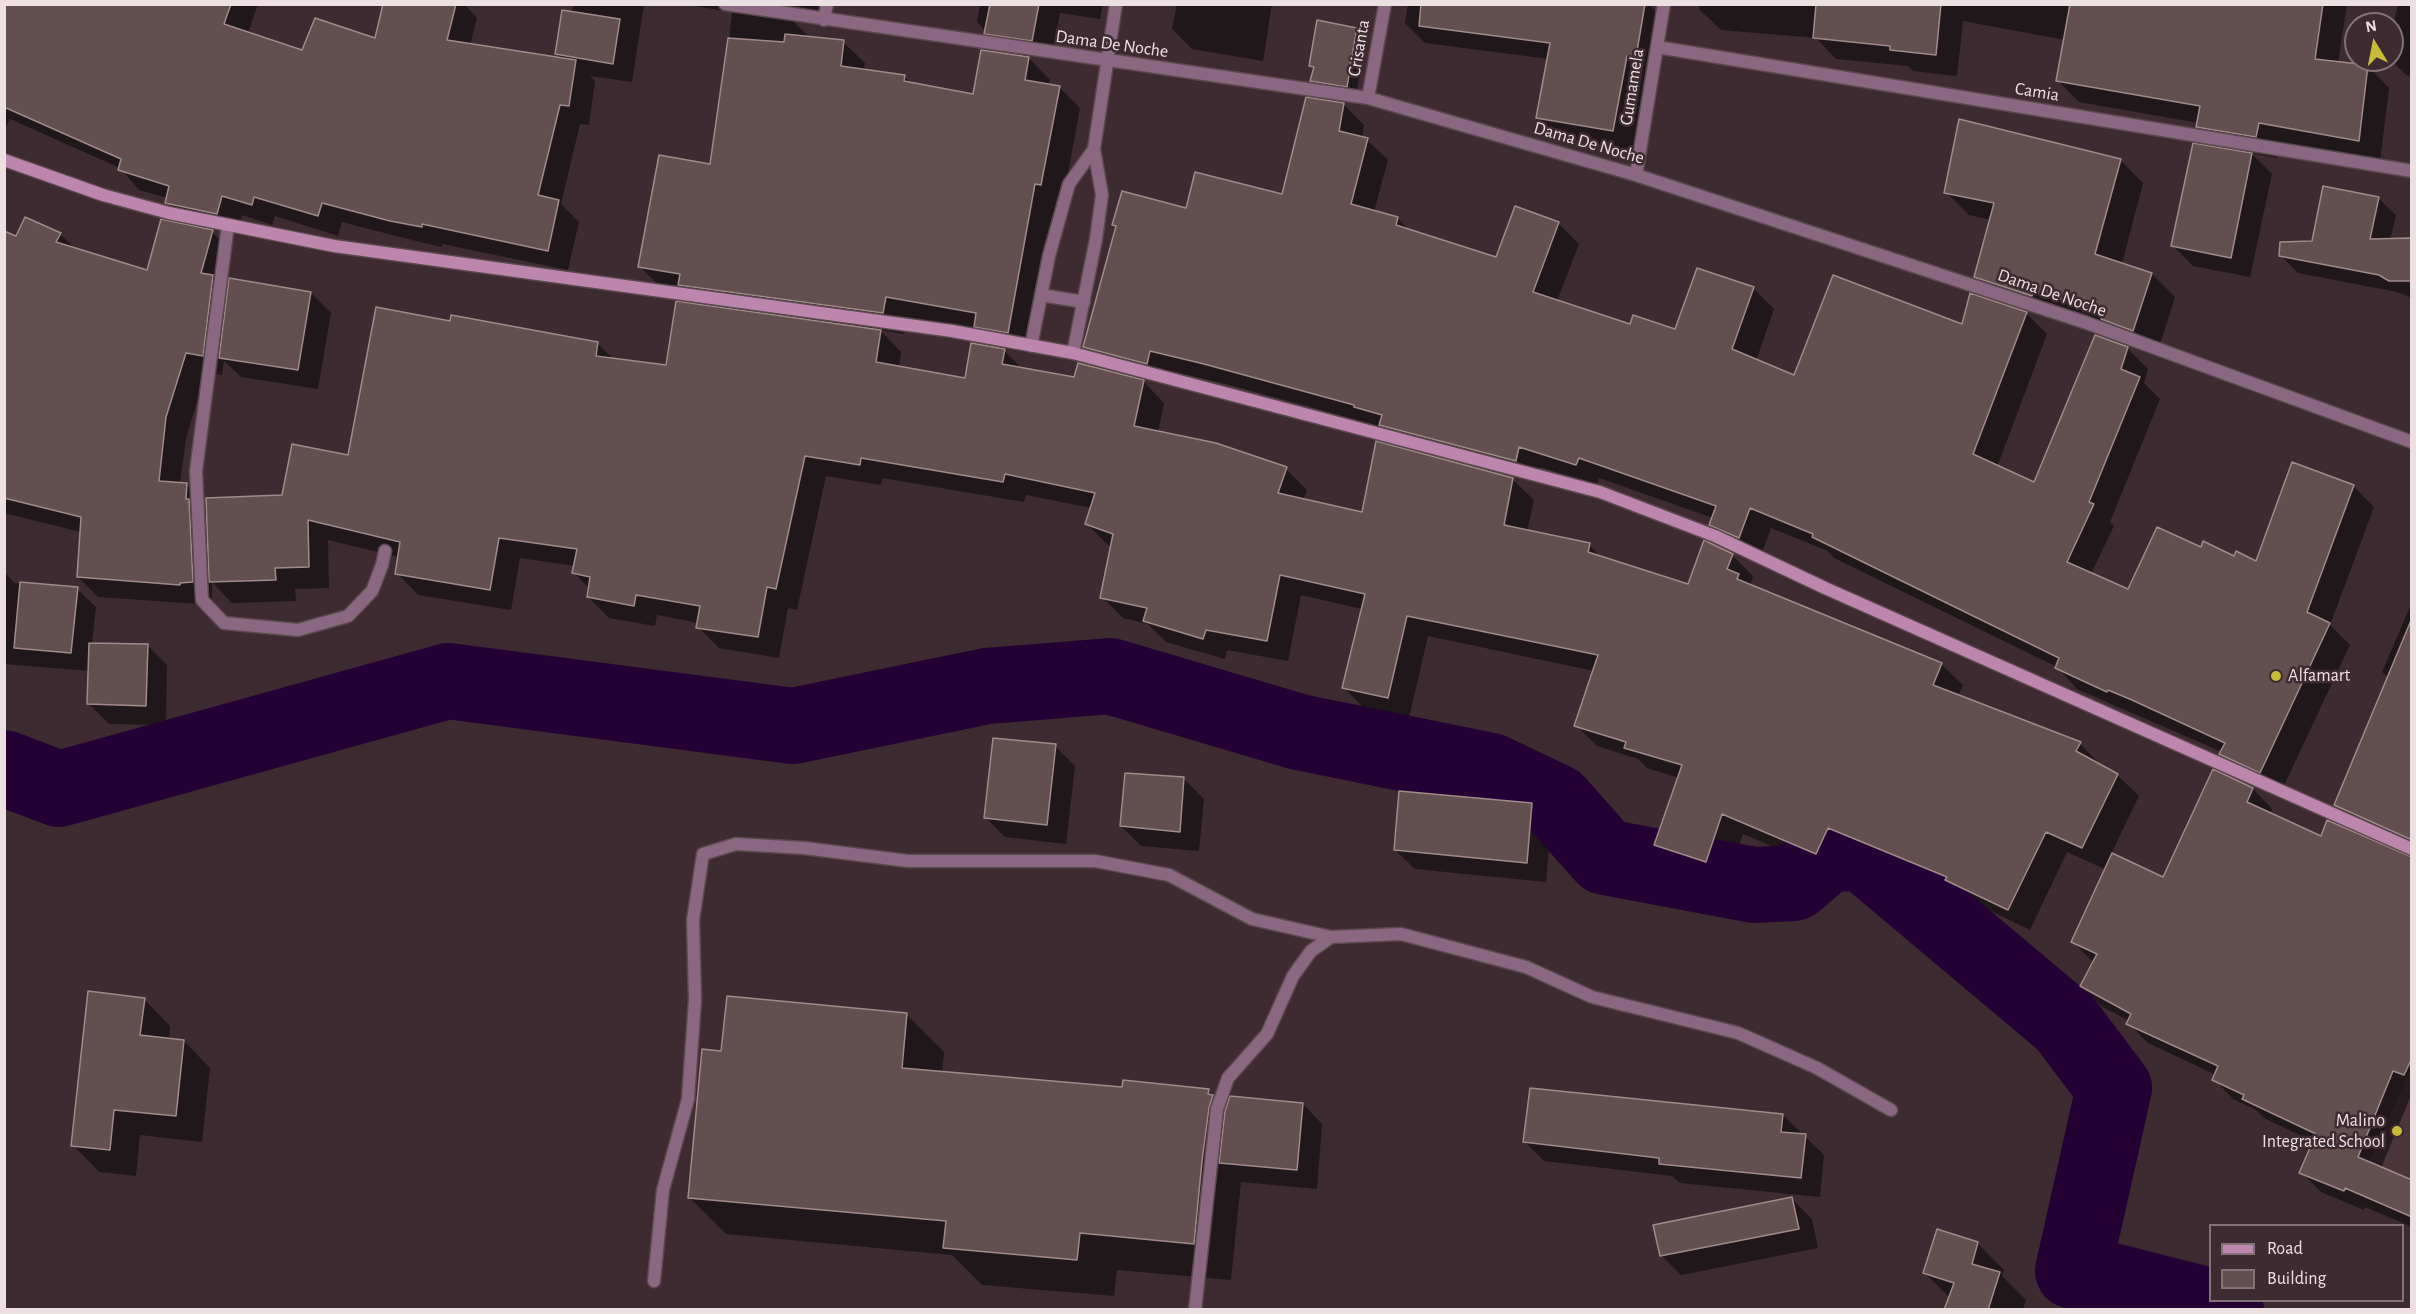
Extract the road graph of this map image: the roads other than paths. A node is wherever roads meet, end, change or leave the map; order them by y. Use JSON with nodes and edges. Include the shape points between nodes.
{"nodes":[{"id":1,"x":725,"y":4,"type":"edge"},
{"id":2,"x":827,"y":4,"type":"edge"},
{"id":3,"x":1116,"y":4,"type":"edge"},
{"id":4,"x":1385,"y":4,"type":"edge"},
{"id":5,"x":1664,"y":4,"type":"edge"},
{"id":6,"x":824,"y":20,"type":"junction"},
{"id":7,"x":1657,"y":47,"type":"junction"},
{"id":8,"x":1107,"y":62,"type":"junction"},
{"id":9,"x":1368,"y":98,"type":"junction"},
{"id":10,"x":1094,"y":149,"type":"junction"},
{"id":11,"x":4,"y":160,"type":"edge"},
{"id":12,"x":2412,"y":171,"type":"edge"},
{"id":13,"x":1636,"y":175,"type":"junction"},
{"id":14,"x":228,"y":225,"type":"junction"},
{"id":15,"x":1041,"y":295,"type":"junction"},
{"id":16,"x":1084,"y":302,"type":"junction"},
{"id":17,"x":1031,"y":346,"type":"junction"},
{"id":18,"x":1073,"y":353,"type":"junction"},
{"id":19,"x":2412,"y":442,"type":"edge"},
{"id":20,"x":385,"y":551,"type":"dead end"},
{"id":21,"x":2412,"y":849,"type":"edge"},
{"id":22,"x":1331,"y":937,"type":"junction"},
{"id":23,"x":1891,"y":1110,"type":"dead end"},
{"id":24,"x":654,"y":1281,"type":"dead end"},
{"id":25,"x":1195,"y":1310,"type":"edge"}],
"edges":[{"from":1,"to":6,"type":"street","name":"Dama De Noche"},
{"from":2,"to":6,"type":"street"},
{"from":3,"to":8,"type":"street"},
{"from":4,"to":9,"type":"street","name":"Crisanta"},
{"from":5,"to":7,"type":"street","name":"Gumamela"},
{"from":6,"to":8,"type":"street","name":"Dama De Noche"},
{"from":7,"to":12,"type":"street","name":"Camia"},
{"from":7,"to":13,"type":"street","name":"Gumamela"},
{"from":8,"to":9,"type":"street","name":"Dama De Noche"},
{"from":8,"to":10,"type":"street"},
{"from":9,"to":13,"type":"street","name":"Dama De Noche"},
{"from":10,"to":15,"type":"street","via":[[1069,184]]},
{"from":10,"to":16,"type":"street","via":[[1102,195]]},
{"from":11,"to":14,"type":"street","via":[[103,195]]},
{"from":13,"to":19,"type":"street","name":"Dama De Noche","via":[[2087,323]]},
{"from":14,"to":17,"type":"street","via":[[334,246],[952,331]]},
{"from":14,"to":20,"type":"street","via":[[196,471],[202,600],[224,622],[298,630],[348,616],[372,591]]},
{"from":15,"to":16,"type":"street"},
{"from":15,"to":17,"type":"street"},
{"from":16,"to":18,"type":"street"},
{"from":17,"to":18,"type":"street"},
{"from":18,"to":21,"type":"street","via":[[1600,492],[1715,536]]},
{"from":22,"to":23,"type":"street","via":[[1401,933],[1526,967],[1592,997],[1738,1033],[1817,1068]]},
{"from":22,"to":24,"type":"street","via":[[1252,919],[1169,875],[1095,861],[908,861],[736,844],[702,854],[693,920],[695,1000],[688,1099],[663,1190]]},
{"from":22,"to":25,"type":"street","via":[[1311,951],[1293,976],[1267,1034],[1228,1078],[1217,1109]]}]}
